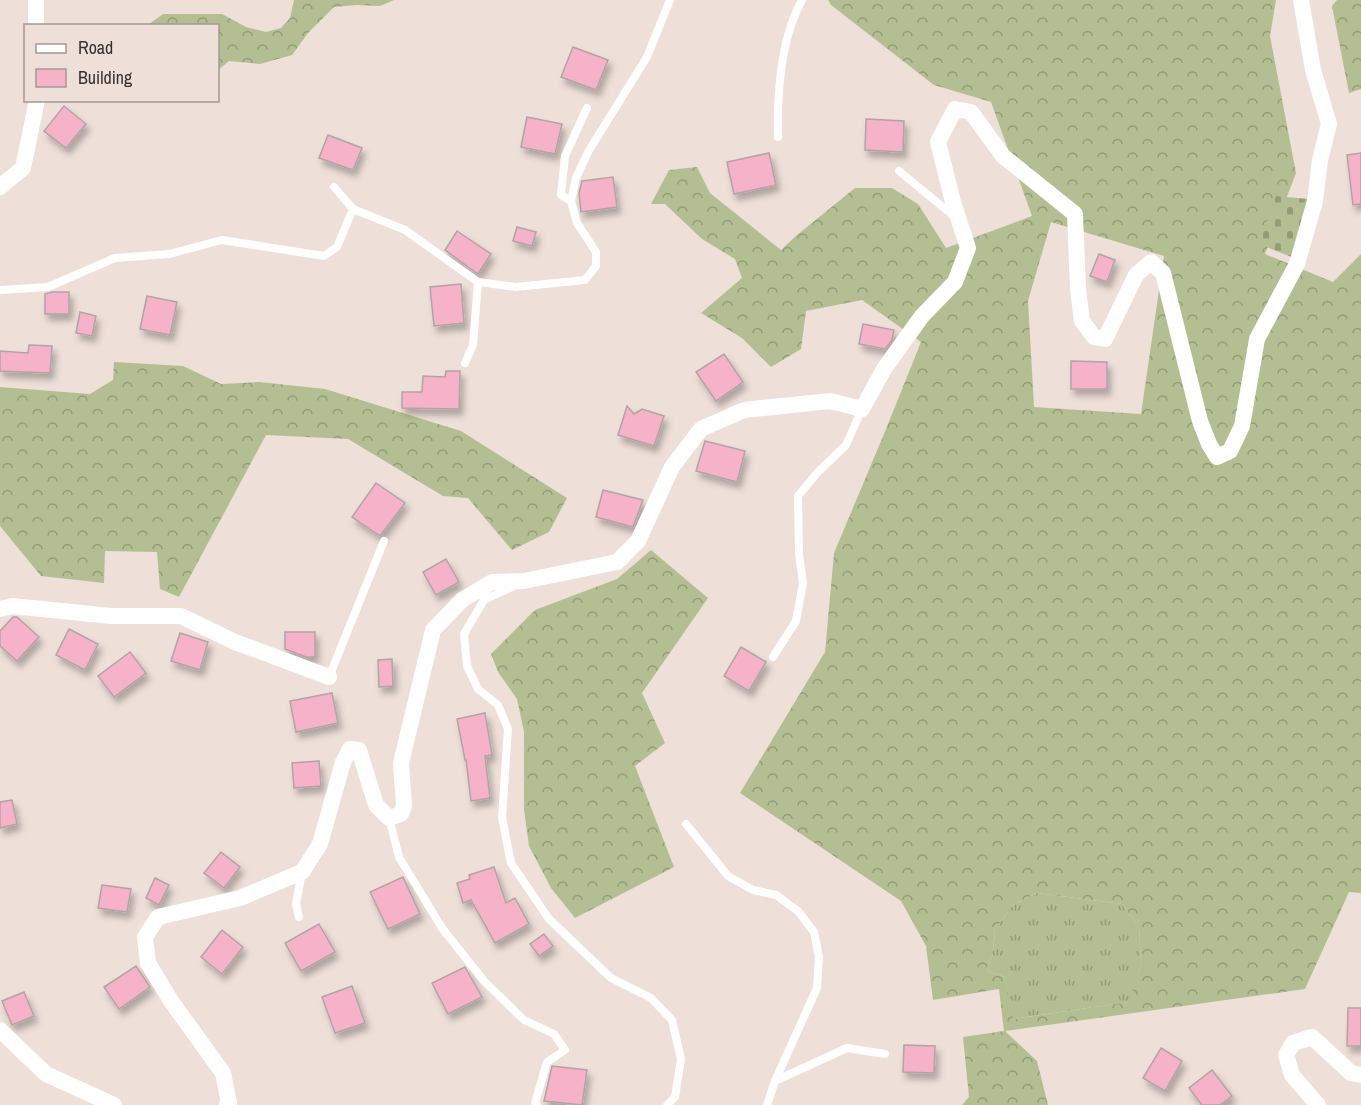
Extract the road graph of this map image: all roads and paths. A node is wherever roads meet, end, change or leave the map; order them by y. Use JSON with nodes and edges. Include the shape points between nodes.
{"nodes":[{"id":1,"x":36,"y":0,"type":"edge"},
{"id":2,"x":670,"y":0,"type":"edge"},
{"id":3,"x":802,"y":0,"type":"edge"},
{"id":4,"x":1301,"y":0,"type":"edge"},
{"id":5,"x":36,"y":24,"type":"edge"},
{"id":6,"x":38,"y":102,"type":"edge"},
{"id":7,"x":587,"y":108,"type":"dead end"},
{"id":8,"x":777,"y":137,"type":"dead end"},
{"id":9,"x":898,"y":171,"type":"dead end"},
{"id":10,"x":334,"y":187,"type":"dead end"},
{"id":11,"x":0,"y":188,"type":"edge"},
{"id":12,"x":571,"y":201,"type":"junction"},
{"id":13,"x":353,"y":209,"type":"junction"},
{"id":14,"x":958,"y":219,"type":"junction"},
{"id":15,"x":478,"y":282,"type":"junction"},
{"id":16,"x":0,"y":290,"type":"edge"},
{"id":17,"x":465,"y":363,"type":"dead end"},
{"id":18,"x":862,"y":409,"type":"junction"},
{"id":19,"x":384,"y":542,"type":"dead end"},
{"id":20,"x":524,"y":581,"type":"junction"},
{"id":21,"x":0,"y":609,"type":"edge"},
{"id":22,"x":773,"y":657,"type":"dead end"},
{"id":23,"x":329,"y":677,"type":"joint"},
{"id":24,"x":388,"y":818,"type":"junction"},
{"id":25,"x":686,"y":824,"type":"dead end"},
{"id":26,"x":302,"y":872,"type":"junction"},
{"id":27,"x":300,"y":917,"type":"dead end"},
{"id":28,"x":0,"y":1030,"type":"edge"},
{"id":29,"x":885,"y":1054,"type":"dead end"},
{"id":30,"x":1361,"y":1075,"type":"edge"},
{"id":31,"x":775,"y":1082,"type":"junction"},
{"id":32,"x":114,"y":1105,"type":"edge"},
{"id":33,"x":227,"y":1105,"type":"edge"},
{"id":34,"x":537,"y":1105,"type":"edge"},
{"id":35,"x":667,"y":1105,"type":"edge"},
{"id":36,"x":767,"y":1105,"type":"edge"},
{"id":37,"x":1318,"y":1105,"type":"edge"}],
"edges":[{"from":1,"to":5,"type":"street"},
{"from":2,"to":12,"type":"lane","via":[[647,57],[584,161]]},
{"from":3,"to":8,"type":"lane","via":[[792,18],[777,96]]},
{"from":4,"to":14,"type":"street","via":[[1313,69],[1329,123],[1315,201],[1297,264],[1257,339],[1242,426],[1230,451],[1217,457],[1200,421],[1163,273],[1151,262],[1136,275],[1105,339],[1094,337],[1082,321],[1075,214],[1003,156],[971,112],[955,109],[938,142]]},
{"from":6,"to":11,"type":"street","via":[[23,168]]},
{"from":7,"to":12,"type":"lane","via":[[565,156],[561,195]]},
{"from":9,"to":14,"type":"lane"},
{"from":10,"to":13,"type":"lane"},
{"from":12,"to":15,"type":"lane","via":[[577,223],[596,252],[596,266],[585,280],[516,287]]},
{"from":13,"to":15,"type":"lane","via":[[405,230]]},
{"from":13,"to":16,"type":"lane","via":[[336,247],[324,256],[222,240],[169,254],[115,258],[48,287]]},
{"from":14,"to":18,"type":"street","via":[[968,248],[955,282],[922,316],[884,369]]},
{"from":15,"to":17,"type":"lane","via":[[472,345]]},
{"from":18,"to":20,"type":"street","via":[[830,400],[744,410],[700,429],[672,467],[638,541],[617,562]]},
{"from":18,"to":22,"type":"lane","via":[[846,445],[798,496],[803,583],[796,621]]},
{"from":19,"to":23,"type":"lane"},
{"from":20,"to":24,"type":"street","via":[[492,582],[462,600],[433,630],[401,763],[404,806],[401,814]]},
{"from":20,"to":35,"type":"lane","via":[[484,600],[464,634],[467,666],[478,689],[498,705],[508,729],[502,817],[511,863],[549,920],[611,978],[651,998],[672,1020],[681,1059],[675,1097]]},
{"from":21,"to":23,"type":"street","via":[[12,606],[111,616],[181,616],[235,642]]},
{"from":24,"to":26,"type":"street","via":[[376,806],[359,750],[350,749],[320,844]]},
{"from":24,"to":34,"type":"lane","via":[[399,857],[442,928],[484,981],[524,1020],[554,1034],[564,1050],[547,1062]]},
{"from":25,"to":31,"type":"lane","via":[[728,876],[753,890],[776,895],[798,911],[814,932],[819,957],[817,988]]},
{"from":26,"to":27,"type":"lane","via":[[296,904]]},
{"from":26,"to":33,"type":"street","via":[[240,898],[158,917],[145,937],[148,963],[222,1073]]},
{"from":28,"to":32,"type":"street","via":[[46,1074]]},
{"from":29,"to":31,"type":"lane","via":[[847,1048]]},
{"from":30,"to":37,"type":"street","via":[[1351,1073],[1312,1037],[1293,1043],[1286,1056],[1292,1075]]},
{"from":31,"to":36,"type":"lane"}]}
